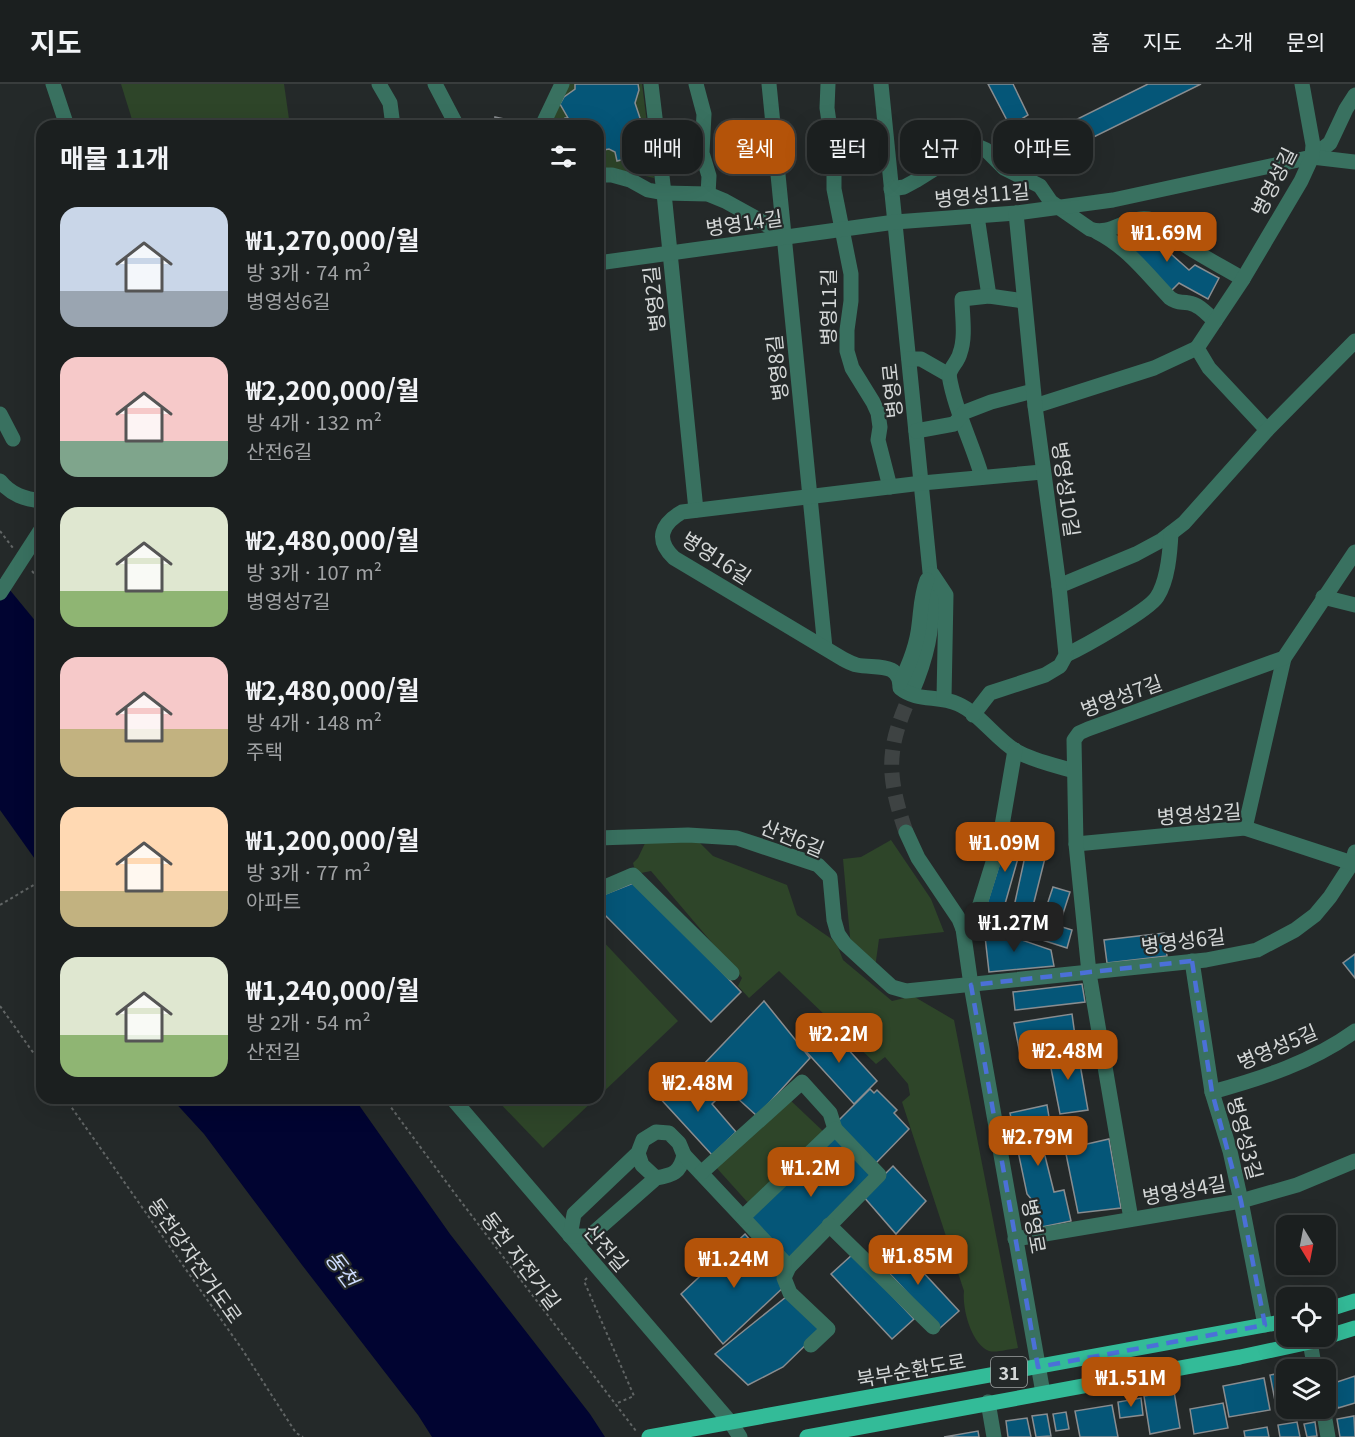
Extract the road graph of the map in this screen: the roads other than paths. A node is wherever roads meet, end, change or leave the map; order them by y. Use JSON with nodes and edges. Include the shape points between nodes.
{"nodes":[{"id":1,"x":53,"y":84,"type":"edge"},
{"id":2,"x":379,"y":84,"type":"edge"},
{"id":3,"x":435,"y":84,"type":"edge"},
{"id":4,"x":562,"y":84,"type":"edge"},
{"id":5,"x":651,"y":84,"type":"edge"},
{"id":6,"x":696,"y":84,"type":"edge"},
{"id":7,"x":768,"y":84,"type":"edge"},
{"id":8,"x":828,"y":84,"type":"edge"},
{"id":9,"x":881,"y":84,"type":"edge"},
{"id":10,"x":1302,"y":84,"type":"edge"},
{"id":11,"x":1355,"y":95,"type":"edge"},
{"id":12,"x":65,"y":120,"type":"edge"},
{"id":13,"x":392,"y":120,"type":"edge"},
{"id":14,"x":454,"y":120,"type":"edge"},
{"id":15,"x":545,"y":120,"type":"edge"},
{"id":16,"x":1312,"y":157,"type":"junction"},
{"id":17,"x":1355,"y":162,"type":"edge"},
{"id":18,"x":604,"y":176,"type":"edge"},
{"id":19,"x":891,"y":189,"type":"junction"},
{"id":20,"x":664,"y":193,"type":"junction"},
{"id":21,"x":708,"y":194,"type":"junction"},
{"id":22,"x":1140,"y":194,"type":"junction"},
{"id":23,"x":1058,"y":207,"type":"junction"},
{"id":24,"x":1016,"y":213,"type":"junction"},
{"id":25,"x":977,"y":216,"type":"junction"},
{"id":26,"x":1146,"y":219,"type":"junction"},
{"id":27,"x":895,"y":222,"type":"junction"},
{"id":28,"x":841,"y":230,"type":"junction"},
{"id":29,"x":1097,"y":232,"type":"junction"},
{"id":30,"x":784,"y":237,"type":"junction"},
{"id":31,"x":670,"y":253,"type":"junction"},
{"id":32,"x":604,"y":262,"type":"edge"},
{"id":33,"x":1243,"y":279,"type":"junction"},
{"id":34,"x":989,"y":296,"type":"junction"},
{"id":35,"x":1024,"y":301,"type":"junction"},
{"id":36,"x":1215,"y":321,"type":"junction"},
{"id":37,"x":1355,"y":341,"type":"edge"},
{"id":38,"x":1197,"y":348,"type":"junction"},
{"id":39,"x":909,"y":359,"type":"junction"},
{"id":40,"x":949,"y":375,"type":"junction"},
{"id":41,"x":1034,"y":398,"type":"junction"},
{"id":42,"x":0,"y":414,"type":"edge"},
{"id":43,"x":960,"y":418,"type":"junction"},
{"id":44,"x":1267,"y":430,"type":"junction"},
{"id":45,"x":916,"y":431,"type":"junction"},
{"id":46,"x":13,"y":439,"type":"dead end"},
{"id":47,"x":1042,"y":472,"type":"junction"},
{"id":48,"x":982,"y":477,"type":"junction"},
{"id":49,"x":0,"y":481,"type":"edge"},
{"id":50,"x":922,"y":483,"type":"junction"},
{"id":51,"x":890,"y":487,"type":"junction"},
{"id":52,"x":811,"y":497,"type":"junction"},
{"id":53,"x":36,"y":500,"type":"edge"},
{"id":54,"x":696,"y":510,"type":"junction"},
{"id":55,"x":1171,"y":533,"type":"junction"},
{"id":56,"x":36,"y":537,"type":"edge"},
{"id":57,"x":1355,"y":552,"type":"edge"},
{"id":58,"x":930,"y":571,"type":"junction"},
{"id":59,"x":1059,"y":586,"type":"junction"},
{"id":60,"x":0,"y":593,"type":"edge"},
{"id":61,"x":1323,"y":597,"type":"junction"},
{"id":62,"x":1355,"y":605,"type":"edge"},
{"id":63,"x":825,"y":648,"type":"junction"},
{"id":64,"x":1066,"y":655,"type":"junction"},
{"id":65,"x":1284,"y":658,"type":"junction"},
{"id":66,"x":906,"y":687,"type":"junction"},
{"id":67,"x":944,"y":698,"type":"junction"},
{"id":68,"x":973,"y":715,"type":"junction"},
{"id":69,"x":1015,"y":750,"type":"junction"},
{"id":70,"x":1074,"y":771,"type":"junction"},
{"id":71,"x":1245,"y":828,"type":"junction"},
{"id":72,"x":906,"y":832,"type":"tunnel mouth"},
{"id":73,"x":604,"y":838,"type":"edge"},
{"id":74,"x":1076,"y":844,"type":"junction"},
{"id":75,"x":1354,"y":860,"type":"edge"},
{"id":76,"x":604,"y":887,"type":"edge"},
{"id":77,"x":963,"y":929,"type":"junction"},
{"id":78,"x":1192,"y":961,"type":"junction"},
{"id":79,"x":732,"y":973,"type":"dead end"},
{"id":80,"x":1089,"y":973,"type":"junction"},
{"id":81,"x":971,"y":985,"type":"junction"},
{"id":82,"x":1355,"y":1031,"type":"edge"},
{"id":83,"x":1212,"y":1092,"type":"junction"},
{"id":84,"x":457,"y":1104,"type":"edge"},
{"id":85,"x":835,"y":1129,"type":"junction"},
{"id":86,"x":638,"y":1153,"type":"junction"},
{"id":87,"x":684,"y":1155,"type":"junction"},
{"id":88,"x":1355,"y":1161,"type":"edge"},
{"id":89,"x":701,"y":1173,"type":"junction"},
{"id":90,"x":656,"y":1178,"type":"junction"},
{"id":91,"x":1241,"y":1201,"type":"junction"},
{"id":92,"x":743,"y":1217,"type":"junction"},
{"id":93,"x":1131,"y":1219,"type":"junction"},
{"id":94,"x":829,"y":1225,"type":"junction"},
{"id":95,"x":570,"y":1236,"type":"junction"},
{"id":96,"x":1016,"y":1239,"type":"junction"},
{"id":97,"x":789,"y":1267,"type":"junction"},
{"id":98,"x":1355,"y":1301,"type":"edge"},
{"id":99,"x":1336,"y":1307,"type":"edge"},
{"id":100,"x":1276,"y":1323,"type":"edge"},
{"id":101,"x":1265,"y":1325,"type":"junction"},
{"id":102,"x":933,"y":1326,"type":"dead end"},
{"id":103,"x":1355,"y":1329,"type":"edge"},
{"id":104,"x":1336,"y":1334,"type":"edge"},
{"id":105,"x":811,"y":1345,"type":"dead end"},
{"id":106,"x":1284,"y":1347,"type":"edge"},
{"id":107,"x":1038,"y":1367,"type":"junction"},
{"id":108,"x":1043,"y":1393,"type":"junction"},
{"id":109,"x":988,"y":1402,"type":"junction"},
{"id":110,"x":1325,"y":1419,"type":"edge"},
{"id":111,"x":731,"y":1423,"type":"junction"},
{"id":112,"x":649,"y":1437,"type":"edge"},
{"id":113,"x":740,"y":1437,"type":"edge"},
{"id":114,"x":807,"y":1437,"type":"edge"},
{"id":115,"x":994,"y":1437,"type":"edge"},
{"id":116,"x":1328,"y":1437,"type":"edge"}],
"edges":[{"from":1,"to":12,"type":"street"},
{"from":2,"to":13,"type":"street","via":[[390,103]]},
{"from":3,"to":14,"type":"street"},
{"from":4,"to":15,"type":"street"},
{"from":5,"to":20,"type":"street","name":"병영2길"},
{"from":6,"to":21,"type":"street","via":[[704,114],[702,153],[709,176]]},
{"from":7,"to":30,"type":"street","name":"병영8길"},
{"from":8,"to":28,"type":"street","name":"병영11길","via":[[834,189]]},
{"from":9,"to":19,"type":"street","name":"병영로"},
{"from":10,"to":16,"type":"street","name":"병영성길"},
{"from":11,"to":16,"type":"street","via":[[1330,143]]},
{"from":16,"to":17,"type":"street","name":"병영성11길"},
{"from":16,"to":22,"type":"street","name":"병영성11길"},
{"from":16,"to":33,"type":"street","name":"병영성길"},
{"from":18,"to":20,"type":"street","via":[[621,177]]},
{"from":19,"to":23,"type":"street","via":[[917,180],[971,147],[979,147],[1004,168],[1040,186]]},
{"from":19,"to":27,"type":"street","name":"병영로"},
{"from":20,"to":21,"type":"street"},
{"from":20,"to":31,"type":"street","name":"병영2길"},
{"from":21,"to":30,"type":"street"},
{"from":22,"to":23,"type":"street","name":"병영성11길"},
{"from":22,"to":26,"type":"street"},
{"from":23,"to":24,"type":"street","name":"병영성11길"},
{"from":23,"to":29,"type":"street"},
{"from":24,"to":25,"type":"street","name":"병영성11길"},
{"from":24,"to":35,"type":"street","name":"병영성10길"},
{"from":25,"to":27,"type":"street","name":"병영성11길"},
{"from":25,"to":34,"type":"street"},
{"from":26,"to":29,"type":"street","via":[[1133,219]]},
{"from":26,"to":33,"type":"street","via":[[1165,226],[1181,242]]},
{"from":27,"to":28,"type":"street","name":"병영14길"},
{"from":27,"to":39,"type":"street","name":"병영로"},
{"from":28,"to":30,"type":"street","name":"병영14길"},
{"from":28,"to":51,"type":"street","name":"병영11길","via":[[850,274],[847,351],[852,368],[878,413],[878,440]]},
{"from":29,"to":36,"type":"street","via":[[1112,239],[1170,298],[1197,306]]},
{"from":30,"to":31,"type":"street","name":"병영14길"},
{"from":30,"to":52,"type":"street","name":"병영8길"},
{"from":31,"to":32,"type":"street","name":"병영14길"},
{"from":31,"to":54,"type":"street","name":"병영2길"},
{"from":33,"to":36,"type":"street","name":"병영성길"},
{"from":34,"to":35,"type":"street"},
{"from":34,"to":40,"type":"street","via":[[962,299],[962,344]]},
{"from":35,"to":41,"type":"street","name":"병영성10길"},
{"from":36,"to":38,"type":"street","name":"병영성길"},
{"from":37,"to":44,"type":"street"},
{"from":38,"to":41,"type":"street","via":[[1145,371]]},
{"from":38,"to":44,"type":"street","via":[[1209,368]]},
{"from":39,"to":40,"type":"street","via":[[921,359]]},
{"from":39,"to":45,"type":"street","name":"병영로"},
{"from":40,"to":43,"type":"street"},
{"from":41,"to":43,"type":"street","via":[[991,402],[965,412]]},
{"from":41,"to":47,"type":"street","name":"병영성10길"},
{"from":42,"to":46,"type":"street"},
{"from":43,"to":45,"type":"street","via":[[954,424]]},
{"from":43,"to":48,"type":"street"},
{"from":44,"to":55,"type":"street"},
{"from":45,"to":50,"type":"street","name":"병영로"},
{"from":47,"to":48,"type":"street","name":"병영16길"},
{"from":47,"to":59,"type":"street","name":"병영성10길"},
{"from":48,"to":50,"type":"street","name":"병영16길"},
{"from":49,"to":53,"type":"street","via":[[24,499]]},
{"from":50,"to":51,"type":"street","name":"병영16길"},
{"from":50,"to":58,"type":"street","name":"병영로"},
{"from":51,"to":52,"type":"street","name":"병영16길"},
{"from":52,"to":54,"type":"street","name":"병영16길"},
{"from":52,"to":63,"type":"street","name":"병영8길"},
{"from":54,"to":63,"type":"street","name":"병영16길","via":[[682,512],[668,524],[662,534],[665,549]]},
{"from":55,"to":59,"type":"street","via":[[1136,554]]},
{"from":55,"to":64,"type":"street","via":[[1167,567],[1157,598]]},
{"from":56,"to":60,"type":"street"},
{"from":57,"to":61,"type":"street"},
{"from":58,"to":66,"type":"street","name":"병영로","via":[[933,620],[923,667]]},
{"from":58,"to":67,"type":"street","via":[[946,595]]},
{"from":59,"to":64,"type":"street","name":"병영성10길"},
{"from":61,"to":62,"type":"street"},
{"from":61,"to":65,"type":"street"},
{"from":63,"to":66,"type":"street","name":"병영16길","via":[[857,665],[894,671]]},
{"from":64,"to":68,"type":"street","via":[[1060,666],[1045,675],[990,693]]},
{"from":65,"to":70,"type":"street","name":"병영성7길","via":[[1079,733],[1074,740]]},
{"from":65,"to":71,"type":"street"},
{"from":66,"to":67,"type":"street","via":[[900,688],[921,698]]},
{"from":67,"to":68,"type":"street"},
{"from":68,"to":69,"type":"street"},
{"from":69,"to":70,"type":"street"},
{"from":69,"to":77,"type":"street","via":[[999,843],[976,917]]},
{"from":70,"to":74,"type":"street","name":"병영성7길"},
{"from":71,"to":74,"type":"street","name":"병영성2길"},
{"from":71,"to":75,"type":"street","name":"병영성2길"},
{"from":72,"to":77,"type":"street","name":"병영로"},
{"from":73,"to":81,"type":"street","name":"산전6길","via":[[737,838],[818,865],[830,877],[838,934],[892,987],[906,991]]},
{"from":74,"to":80,"type":"street","name":"병영성7길"},
{"from":75,"to":78,"type":"street","name":"병영성6길","via":[[1315,915],[1295,930],[1257,950]]},
{"from":76,"to":79,"type":"street","via":[[633,875]]},
{"from":77,"to":81,"type":"street","name":"병영로"},
{"from":78,"to":80,"type":"street","name":"병영성6길"},
{"from":78,"to":83,"type":"street","name":"병영성3길"},
{"from":80,"to":81,"type":"street","name":"병영성6길"},
{"from":80,"to":93,"type":"street","name":"병영성7길"},
{"from":81,"to":96,"type":"street","name":"병영로"},
{"from":82,"to":83,"type":"street","name":"병영성5길","via":[[1306,1060],[1258,1080]]},
{"from":83,"to":91,"type":"street","name":"병영성3길"},
{"from":84,"to":95,"type":"street","name":"산전길"},
{"from":85,"to":89,"type":"street","via":[[830,1113],[802,1082]]},
{"from":85,"to":92,"type":"street"},
{"from":85,"to":94,"type":"street","via":[[879,1175]]},
{"from":86,"to":87,"type":"street","via":[[643,1140],[656,1132],[669,1133]]},
{"from":86,"to":90,"type":"street","via":[[642,1165]]},
{"from":86,"to":95,"type":"street","via":[[574,1214]]},
{"from":87,"to":89,"type":"street"},
{"from":87,"to":90,"type":"street","via":[[681,1167],[671,1175]]},
{"from":88,"to":91,"type":"street","name":"병영성4길","via":[[1297,1185]]},
{"from":89,"to":92,"type":"street"},
{"from":90,"to":95,"type":"street","via":[[590,1236]]},
{"from":91,"to":93,"type":"street","name":"병영성4길"},
{"from":91,"to":101,"type":"street","name":"병영성3길"},
{"from":92,"to":97,"type":"street"},
{"from":93,"to":96,"type":"street","name":"병영성4길"},
{"from":94,"to":97,"type":"street"},
{"from":94,"to":102,"type":"street"},
{"from":95,"to":111,"type":"street","name":"산전길"},
{"from":96,"to":107,"type":"street","name":"병영로"},
{"from":97,"to":105,"type":"street","via":[[784,1278],[790,1293],[828,1329]]},
{"from":98,"to":99,"type":"main road"},
{"from":100,"to":101,"type":"main road","name":"북부순환도로","number":"31"},
{"from":101,"to":107,"type":"main road","name":"북부순환도로","number":"31"},
{"from":103,"to":104,"type":"main road","number":"31"},
{"from":106,"to":108,"type":"main road","number":"31"},
{"from":107,"to":108,"type":"street","name":"병영로"},
{"from":107,"to":111,"type":"main road","name":"북부순환도로","number":"31"},
{"from":108,"to":109,"type":"main road","number":"31"},
{"from":109,"to":114,"type":"main road","number":"31"},
{"from":109,"to":115,"type":"street"},
{"from":110,"to":116,"type":"street"},
{"from":111,"to":112,"type":"main road","name":"북부순환도로","number":"31"},
{"from":111,"to":113,"type":"street","name":"산전길"}]}
